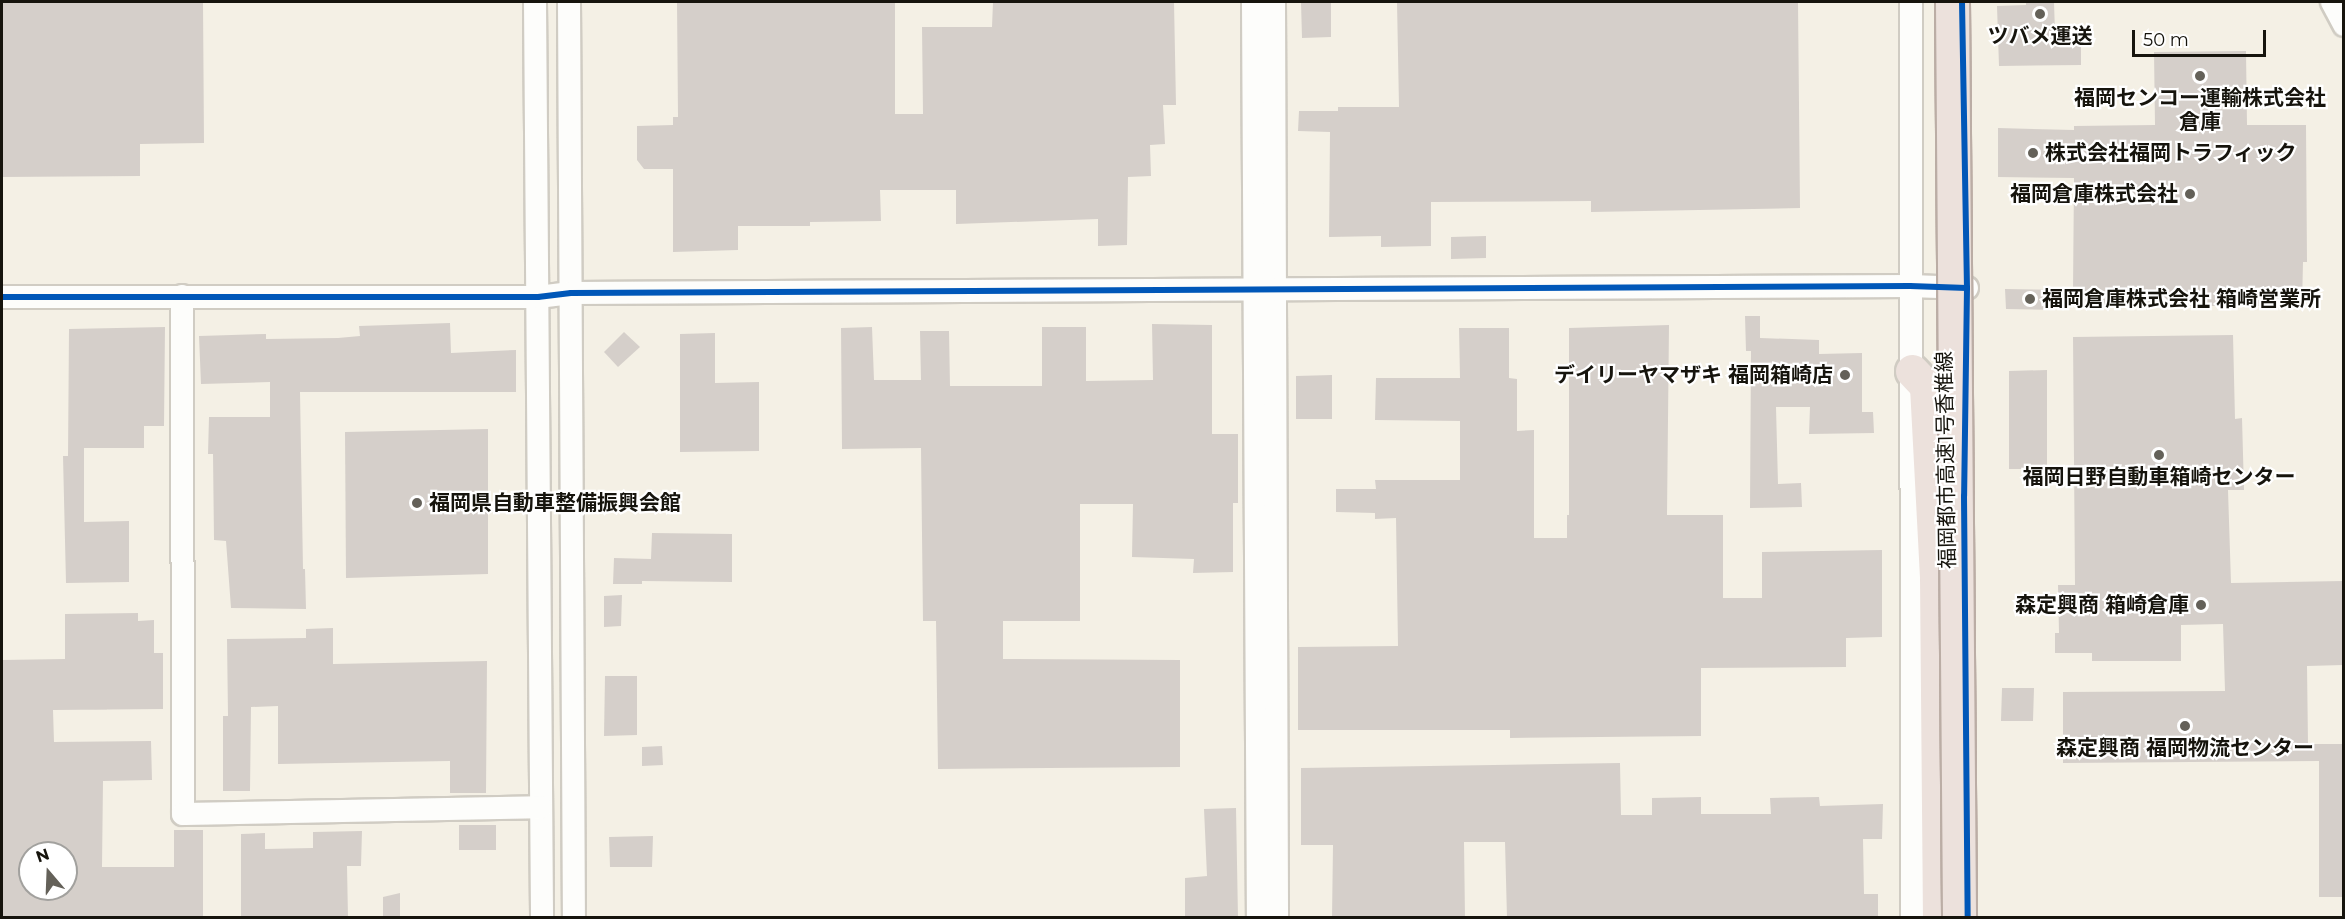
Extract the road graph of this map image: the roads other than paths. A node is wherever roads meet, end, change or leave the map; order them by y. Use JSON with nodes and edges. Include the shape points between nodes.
{"nodes":[{"id":1,"x":535,"y":2,"type":"edge"},
{"id":2,"x":569,"y":2,"type":"edge"},
{"id":3,"x":1253,"y":2,"type":"edge"},
{"id":4,"x":1274,"y":2,"type":"edge"},
{"id":5,"x":1911,"y":2,"type":"edge"},
{"id":6,"x":1952,"y":2,"type":"edge"},
{"id":7,"x":1960,"y":2,"type":"edge"},
{"id":8,"x":2332,"y":2,"type":"edge"},
{"id":9,"x":2343,"y":25,"type":"edge"},
{"id":10,"x":1910,"y":286,"type":"junction"},
{"id":11,"x":1967,"y":288,"type":"junction"},
{"id":12,"x":1264,"y":290,"type":"junction"},
{"id":13,"x":571,"y":293,"type":"junction"},
{"id":14,"x":182,"y":296,"type":"junction"},
{"id":15,"x":2,"y":297,"type":"edge"},
{"id":16,"x":538,"y":297,"type":"junction"},
{"id":17,"x":1912,"y":371,"type":"junction"},
{"id":18,"x":542,"y":807,"type":"junction"},
{"id":19,"x":542,"y":918,"type":"edge"},
{"id":20,"x":574,"y":918,"type":"edge"},
{"id":21,"x":1258,"y":918,"type":"edge"},
{"id":22,"x":1277,"y":918,"type":"edge"},
{"id":23,"x":1912,"y":918,"type":"edge"},
{"id":24,"x":1939,"y":918,"type":"edge"},
{"id":25,"x":1959,"y":918,"type":"edge"},
{"id":26,"x":1968,"y":918,"type":"edge"}],
"edges":[{"from":1,"to":16,"type":"street"},
{"from":2,"to":13,"type":"street"},
{"from":3,"to":12,"type":"street"},
{"from":4,"to":12,"type":"street"},
{"from":5,"to":10,"type":"street"},
{"from":6,"to":25,"type":"highway","name":"福岡都市高速1号香椎線","bridge":true},
{"from":7,"to":11,"type":"street"},
{"from":7,"to":26,"type":"highway","name":"福岡都市高速1号香椎線"},
{"from":8,"to":9,"type":"street"},
{"from":10,"to":11,"type":"street"},
{"from":10,"to":12,"type":"street"},
{"from":10,"to":17,"type":"street"},
{"from":11,"to":26,"type":"street","via":[[1964,496]]},
{"from":12,"to":13,"type":"street"},
{"from":12,"to":21,"type":"street"},
{"from":12,"to":22,"type":"street"},
{"from":13,"to":16,"type":"street"},
{"from":13,"to":20,"type":"street"},
{"from":14,"to":15,"type":"street"},
{"from":14,"to":16,"type":"street"},
{"from":14,"to":18,"type":"street","via":[[183,814]]},
{"from":16,"to":18,"type":"street"},
{"from":17,"to":23,"type":"street"},
{"from":17,"to":24,"type":"highway","via":[[1926,386],[1938,687]]},
{"from":18,"to":19,"type":"street"}]}
